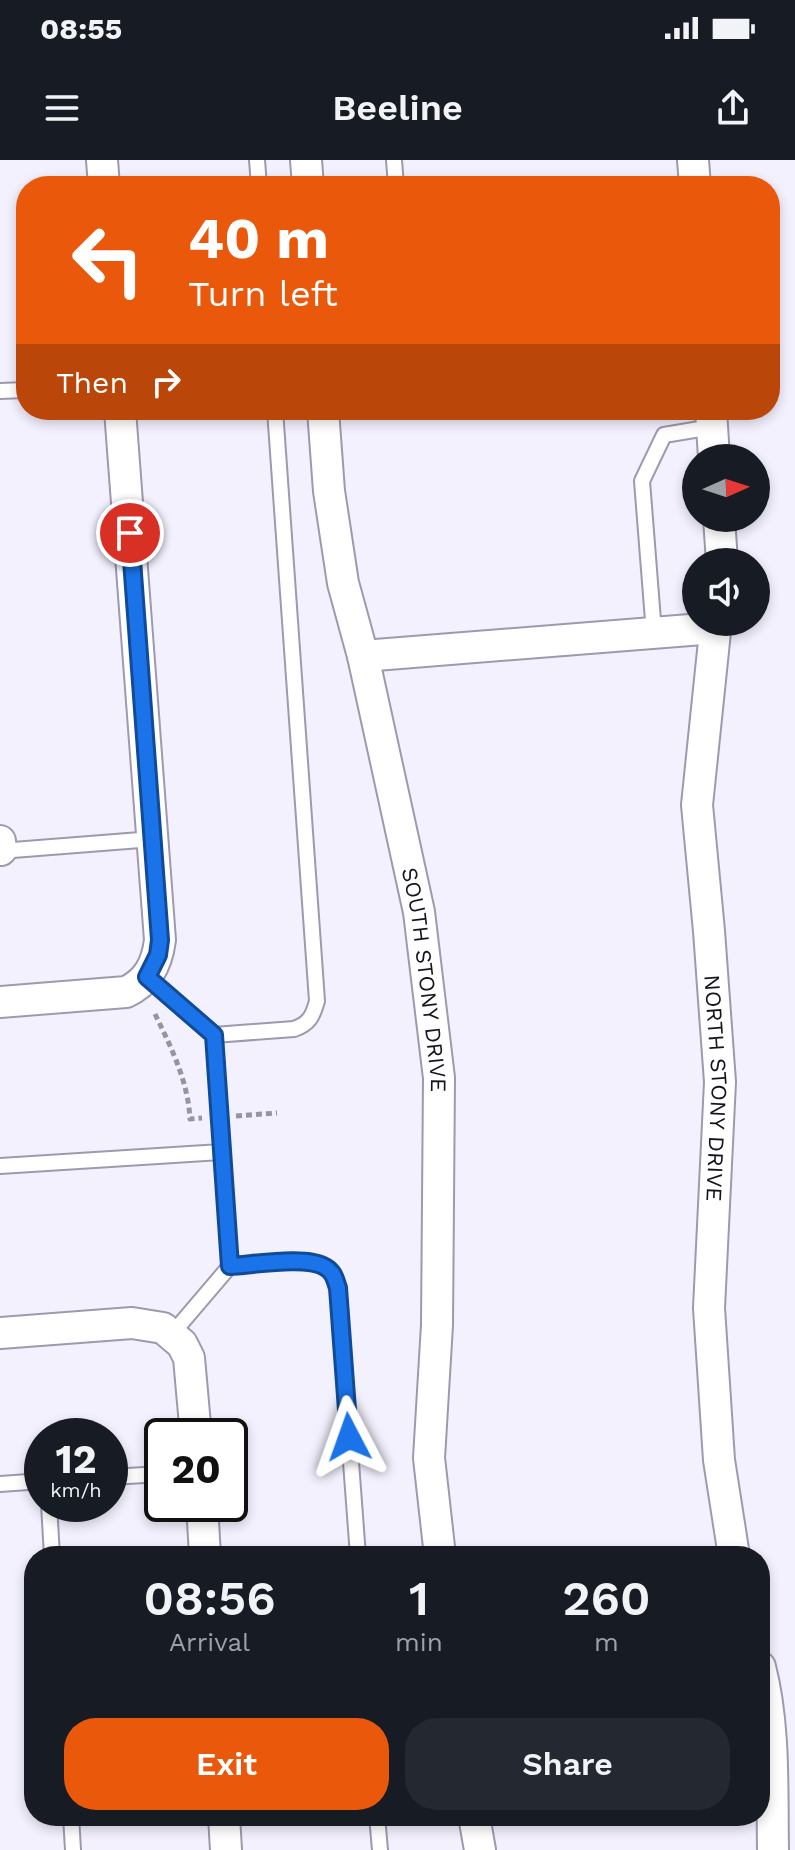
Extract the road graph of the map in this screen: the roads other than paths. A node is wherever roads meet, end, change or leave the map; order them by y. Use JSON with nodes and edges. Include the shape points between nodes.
{"nodes":[{"id":1,"x":121,"y":420,"type":"edge"},
{"id":2,"x":276,"y":420,"type":"edge"},
{"id":3,"x":324,"y":420,"type":"edge"},
{"id":4,"x":708,"y":420,"type":"edge"},
{"id":5,"x":711,"y":420,"type":"edge"},
{"id":6,"x":713,"y":444,"type":"edge"},
{"id":7,"x":682,"y":629,"type":"edge"},
{"id":8,"x":654,"y":633,"type":"junction"},
{"id":9,"x":715,"y":636,"type":"edge"},
{"id":10,"x":363,"y":656,"type":"junction"},
{"id":11,"x":153,"y":839,"type":"junction"},
{"id":12,"x":0,"y":841,"type":"edge"},
{"id":13,"x":0,"y":850,"type":"edge"},
{"id":14,"x":147,"y":977,"type":"junction"},
{"id":15,"x":0,"y":1002,"type":"edge"},
{"id":16,"x":214,"y":1035,"type":"junction"},
{"id":17,"x":221,"y":1152,"type":"junction"},
{"id":18,"x":0,"y":1166,"type":"edge"},
{"id":19,"x":230,"y":1266,"type":"junction"},
{"id":20,"x":0,"y":1333,"type":"edge"},
{"id":21,"x":172,"y":1334,"type":"junction"},
{"id":22,"x":194,"y":1418,"type":"edge"},
{"id":23,"x":24,"y":1482,"type":"edge"},
{"id":24,"x":0,"y":1484,"type":"edge"},
{"id":25,"x":50,"y":1522,"type":"edge"},
{"id":26,"x":203,"y":1522,"type":"edge"},
{"id":27,"x":51,"y":1546,"type":"edge"},
{"id":28,"x":204,"y":1546,"type":"edge"},
{"id":29,"x":357,"y":1546,"type":"edge"},
{"id":30,"x":439,"y":1546,"type":"edge"},
{"id":31,"x":732,"y":1546,"type":"edge"},
{"id":32,"x":770,"y":1755,"type":"edge"},
{"id":33,"x":72,"y":1826,"type":"edge"},
{"id":34,"x":225,"y":1826,"type":"edge"},
{"id":35,"x":378,"y":1826,"type":"edge"},
{"id":36,"x":476,"y":1826,"type":"edge"},
{"id":37,"x":73,"y":1850,"type":"edge"},
{"id":38,"x":226,"y":1850,"type":"edge"},
{"id":39,"x":380,"y":1850,"type":"edge"},
{"id":40,"x":480,"y":1850,"type":"edge"},
{"id":41,"x":773,"y":1850,"type":"edge"}],
"edges":[{"from":1,"to":11,"type":"street"},
{"from":2,"to":16,"type":"lane","via":[[317,1001],[306,1025],[294,1029]]},
{"from":3,"to":10,"type":"street","name":"SOUTH STONY DRIVE","via":[[343,583]]},
{"from":4,"to":8,"type":"lane","via":[[664,435],[642,481]]},
{"from":5,"to":6,"type":"street"},
{"from":7,"to":8,"type":"street"},
{"from":8,"to":10,"type":"street"},
{"from":9,"to":31,"type":"street","name":"NORTH STONY DRIVE","via":[[697,805],[720,1082],[709,1308],[719,1460]]},
{"from":10,"to":30,"type":"street","name":"SOUTH STONY DRIVE","via":[[419,912],[439,1078],[437,1325],[429,1458]]},
{"from":11,"to":13,"type":"lane"},
{"from":11,"to":14,"type":"street","via":[[160,940]]},
{"from":12,"to":13,"type":"street"},
{"from":14,"to":15,"type":"street","via":[[126,992]]},
{"from":14,"to":16,"type":"lane"},
{"from":16,"to":17,"type":"lane"},
{"from":17,"to":18,"type":"lane"},
{"from":17,"to":19,"type":"lane"},
{"from":19,"to":21,"type":"lane"},
{"from":19,"to":29,"type":"lane","via":[[309,1262],[323,1264],[333,1273]]},
{"from":20,"to":21,"type":"street","via":[[132,1323]]},
{"from":21,"to":22,"type":"street","via":[[189,1358]]},
{"from":23,"to":24,"type":"lane"},
{"from":25,"to":27,"type":"lane"},
{"from":26,"to":28,"type":"street"},
{"from":32,"to":41,"type":"street"},
{"from":33,"to":37,"type":"lane"},
{"from":34,"to":38,"type":"street"},
{"from":35,"to":39,"type":"lane"},
{"from":36,"to":40,"type":"street"}]}
